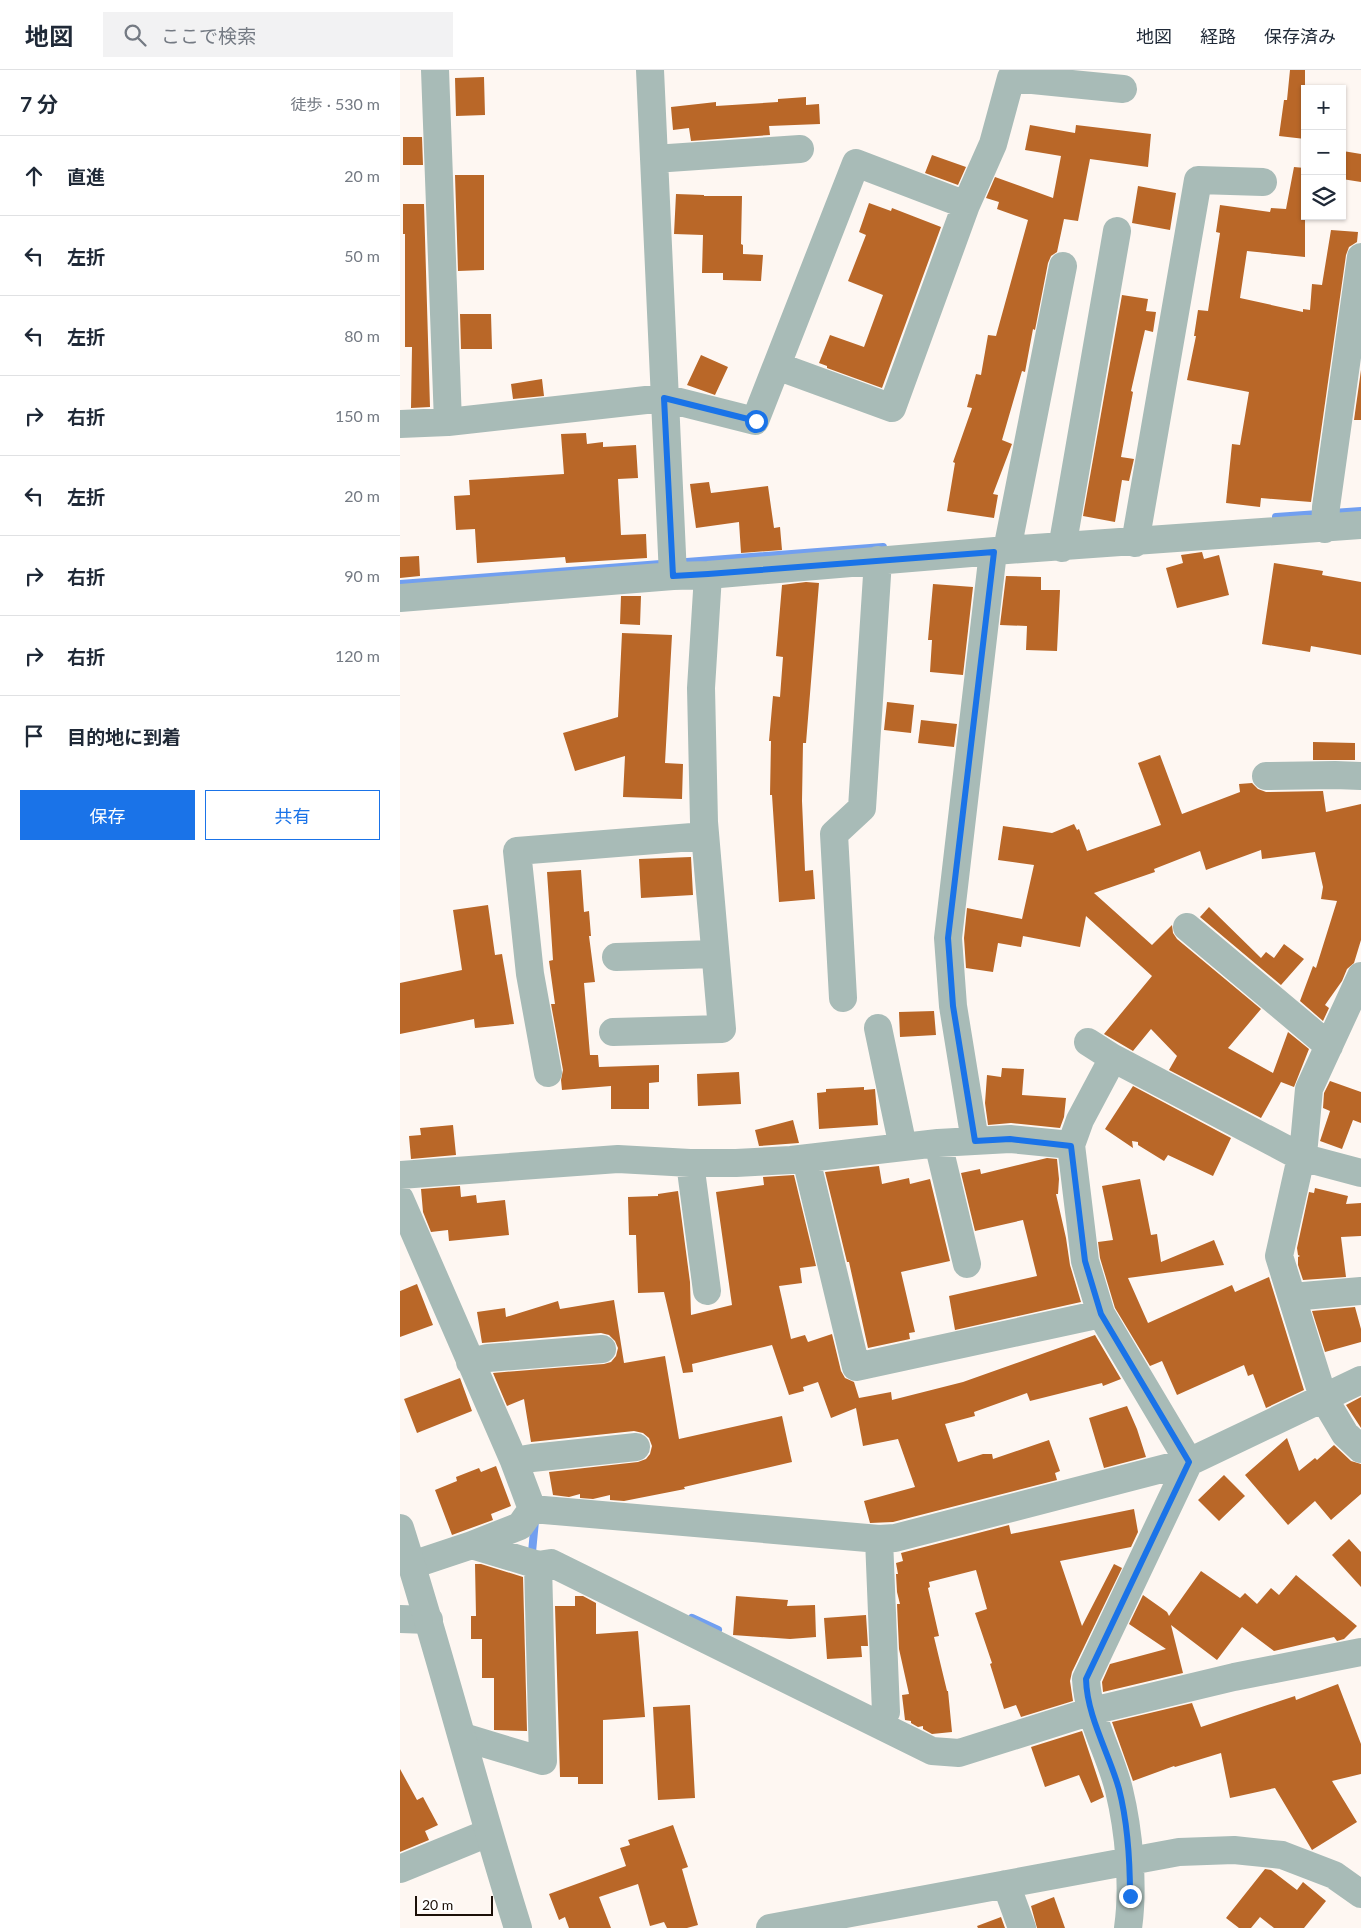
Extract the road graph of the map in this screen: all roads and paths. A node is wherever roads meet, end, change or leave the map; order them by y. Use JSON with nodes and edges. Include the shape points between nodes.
{"nodes":[{"id":1,"x":435,"y":70,"type":"edge"},
{"id":2,"x":650,"y":70,"type":"edge"},
{"id":3,"x":1072,"y":77,"type":"edge"},
{"id":4,"x":1123,"y":89,"type":"dead end"},
{"id":5,"x":800,"y":149,"type":"dead end"},
{"id":6,"x":654,"y":159,"type":"junction"},
{"id":7,"x":1263,"y":182,"type":"dead end"},
{"id":8,"x":966,"y":206,"type":"junction"},
{"id":9,"x":1117,"y":231,"type":"dead end"},
{"id":10,"x":1361,"y":257,"type":"edge"},
{"id":11,"x":1063,"y":266,"type":"dead end"},
{"id":12,"x":777,"y":366,"type":"junction"},
{"id":13,"x":664,"y":398,"type":"junction"},
{"id":14,"x":448,"y":422,"type":"junction"},
{"id":15,"x":400,"y":424,"type":"edge"},
{"id":16,"x":1325,"y":518,"type":"junction"},
{"id":17,"x":1361,"y":525,"type":"edge"},
{"id":18,"x":1136,"y":533,"type":"junction"},
{"id":19,"x":1064,"y":538,"type":"junction"},
{"id":20,"x":1005,"y":544,"type":"junction"},
{"id":21,"x":878,"y":560,"type":"junction"},
{"id":22,"x":673,"y":567,"type":"junction"},
{"id":23,"x":708,"y":574,"type":"junction"},
{"id":24,"x":400,"y":598,"type":"edge"},
{"id":25,"x":1266,"y":776,"type":"dead end"},
{"id":26,"x":1361,"y":776,"type":"edge"},
{"id":27,"x":705,"y":836,"type":"junction"},
{"id":28,"x":1187,"y":927,"type":"dead end"},
{"id":29,"x":715,"y":954,"type":"junction"},
{"id":30,"x":616,"y":957,"type":"dead end"},
{"id":31,"x":1361,"y":976,"type":"edge"},
{"id":32,"x":843,"y":998,"type":"dead end"},
{"id":33,"x":878,"y":1028,"type":"dead end"},
{"id":34,"x":613,"y":1032,"type":"dead end"},
{"id":35,"x":1088,"y":1042,"type":"dead end"},
{"id":36,"x":1329,"y":1046,"type":"junction"},
{"id":37,"x":1113,"y":1058,"type":"junction"},
{"id":38,"x":548,"y":1073,"type":"dead end"},
{"id":39,"x":975,"y":1141,"type":"junction"},
{"id":40,"x":938,"y":1143,"type":"junction"},
{"id":41,"x":1071,"y":1146,"type":"junction"},
{"id":42,"x":903,"y":1147,"type":"junction"},
{"id":43,"x":1301,"y":1157,"type":"junction"},
{"id":44,"x":806,"y":1159,"type":"junction"},
{"id":45,"x":690,"y":1163,"type":"junction"},
{"id":46,"x":1361,"y":1173,"type":"edge"},
{"id":47,"x":402,"y":1183,"type":"edge"},
{"id":48,"x":966,"y":1264,"type":"dead end"},
{"id":49,"x":707,"y":1291,"type":"dead end"},
{"id":50,"x":1361,"y":1291,"type":"edge"},
{"id":51,"x":1292,"y":1298,"type":"junction"},
{"id":52,"x":1101,"y":1314,"type":"junction"},
{"id":53,"x":602,"y":1349,"type":"dead end"},
{"id":54,"x":478,"y":1360,"type":"junction"},
{"id":55,"x":1361,"y":1380,"type":"edge"},
{"id":56,"x":1323,"y":1397,"type":"junction"},
{"id":57,"x":636,"y":1447,"type":"dead end"},
{"id":58,"x":1361,"y":1449,"type":"edge"},
{"id":59,"x":522,"y":1460,"type":"junction"},
{"id":60,"x":1189,"y":1462,"type":"junction"},
{"id":61,"x":532,"y":1509,"type":"junction"},
{"id":62,"x":400,"y":1528,"type":"edge"},
{"id":63,"x":879,"y":1539,"type":"junction"},
{"id":64,"x":472,"y":1545,"type":"junction"},
{"id":65,"x":412,"y":1564,"type":"junction"},
{"id":66,"x":538,"y":1565,"type":"junction"},
{"id":67,"x":400,"y":1619,"type":"edge"},
{"id":68,"x":429,"y":1620,"type":"junction"},
{"id":69,"x":1361,"y":1652,"type":"edge"},
{"id":70,"x":1090,"y":1705,"type":"junction"},
{"id":71,"x":886,"y":1712,"type":"dead end"},
{"id":72,"x":463,"y":1737,"type":"junction"},
{"id":73,"x":488,"y":1833,"type":"junction"},
{"id":74,"x":1130,"y":1860,"type":"junction"},
{"id":75,"x":400,"y":1869,"type":"edge"},
{"id":76,"x":1006,"y":1884,"type":"junction"},
{"id":77,"x":1361,"y":1894,"type":"edge"},
{"id":78,"x":518,"y":1928,"type":"edge"},
{"id":79,"x":776,"y":1928,"type":"edge"},
{"id":80,"x":1022,"y":1928,"type":"edge"},
{"id":81,"x":1128,"y":1928,"type":"edge"}],
"edges":[{"from":1,"to":14,"type":"street"},
{"from":2,"to":6,"type":"street"},
{"from":3,"to":4,"type":"street"},
{"from":3,"to":8,"type":"street","via":[[1011,78],[993,144]]},
{"from":5,"to":6,"type":"street"},
{"from":6,"to":13,"type":"street"},
{"from":7,"to":18,"type":"street","via":[[1198,180]]},
{"from":8,"to":12,"type":"street","via":[[856,163]]},
{"from":8,"to":12,"type":"street","via":[[892,408]]},
{"from":9,"to":19,"type":"street"},
{"from":10,"to":16,"type":"street"},
{"from":11,"to":20,"type":"street"},
{"from":12,"to":13,"type":"street","via":[[756,421]]},
{"from":13,"to":14,"type":"street"},
{"from":13,"to":22,"type":"street"},
{"from":14,"to":15,"type":"street"},
{"from":16,"to":17,"type":"street"},
{"from":16,"to":18,"type":"street"},
{"from":18,"to":19,"type":"street"},
{"from":19,"to":20,"type":"street"},
{"from":20,"to":21,"type":"street"},
{"from":20,"to":39,"type":"street","via":[[948,938],[953,1006]]},
{"from":21,"to":23,"type":"street"},
{"from":21,"to":32,"type":"street","via":[[862,808],[834,834]]},
{"from":22,"to":23,"type":"street"},
{"from":22,"to":24,"type":"street"},
{"from":23,"to":27,"type":"street","via":[[701,688]]},
{"from":25,"to":26,"type":"street"},
{"from":27,"to":29,"type":"street"},
{"from":27,"to":38,"type":"street","via":[[516,851],[530,974]]},
{"from":28,"to":36,"type":"street"},
{"from":29,"to":30,"type":"street"},
{"from":29,"to":34,"type":"street","via":[[722,1030]]},
{"from":31,"to":36,"type":"street"},
{"from":33,"to":42,"type":"street"},
{"from":35,"to":37,"type":"street"},
{"from":36,"to":43,"type":"street","via":[[1309,1089]]},
{"from":37,"to":41,"type":"street","via":[[1080,1120]]},
{"from":37,"to":43,"type":"street"},
{"from":39,"to":40,"type":"street"},
{"from":39,"to":41,"type":"street","via":[[1010,1139]]},
{"from":40,"to":42,"type":"street"},
{"from":40,"to":48,"type":"street"},
{"from":41,"to":52,"type":"street","via":[[1085,1261]]},
{"from":42,"to":44,"type":"street"},
{"from":43,"to":46,"type":"street"},
{"from":43,"to":51,"type":"street","via":[[1279,1256]]},
{"from":44,"to":45,"type":"street"},
{"from":44,"to":52,"type":"street","via":[[856,1367]]},
{"from":45,"to":47,"type":"street","via":[[618,1159]]},
{"from":45,"to":49,"type":"street"},
{"from":47,"to":54,"type":"street"},
{"from":50,"to":51,"type":"street"},
{"from":51,"to":56,"type":"street"},
{"from":52,"to":60,"type":"street"},
{"from":53,"to":54,"type":"street"},
{"from":54,"to":59,"type":"street"},
{"from":55,"to":56,"type":"street"},
{"from":56,"to":58,"type":"street","via":[[1346,1434]]},
{"from":56,"to":60,"type":"street"},
{"from":57,"to":59,"type":"street"},
{"from":59,"to":61,"type":"street"},
{"from":60,"to":63,"type":"street","via":[[895,1538]]},
{"from":60,"to":70,"type":"street","via":[[1086,1679]]},
{"from":61,"to":63,"type":"street"},
{"from":61,"to":64,"type":"street","via":[[520,1526]]},
{"from":62,"to":65,"type":"street"},
{"from":63,"to":71,"type":"street"},
{"from":64,"to":65,"type":"street"},
{"from":64,"to":66,"type":"street"},
{"from":65,"to":68,"type":"street"},
{"from":66,"to":70,"type":"street","via":[[551,1563],[932,1751],[959,1752]]},
{"from":66,"to":72,"type":"street","via":[[543,1761]]},
{"from":67,"to":68,"type":"street"},
{"from":68,"to":72,"type":"street"},
{"from":69,"to":70,"type":"street"},
{"from":70,"to":74,"type":"street","via":[[1119,1790]]},
{"from":72,"to":73,"type":"street"},
{"from":73,"to":75,"type":"street"},
{"from":73,"to":78,"type":"street"},
{"from":74,"to":76,"type":"street"},
{"from":74,"to":77,"type":"street","via":[[1179,1852],[1234,1850],[1282,1855],[1334,1875]]},
{"from":74,"to":81,"type":"street"},
{"from":76,"to":79,"type":"street"},
{"from":76,"to":80,"type":"street"}]}
